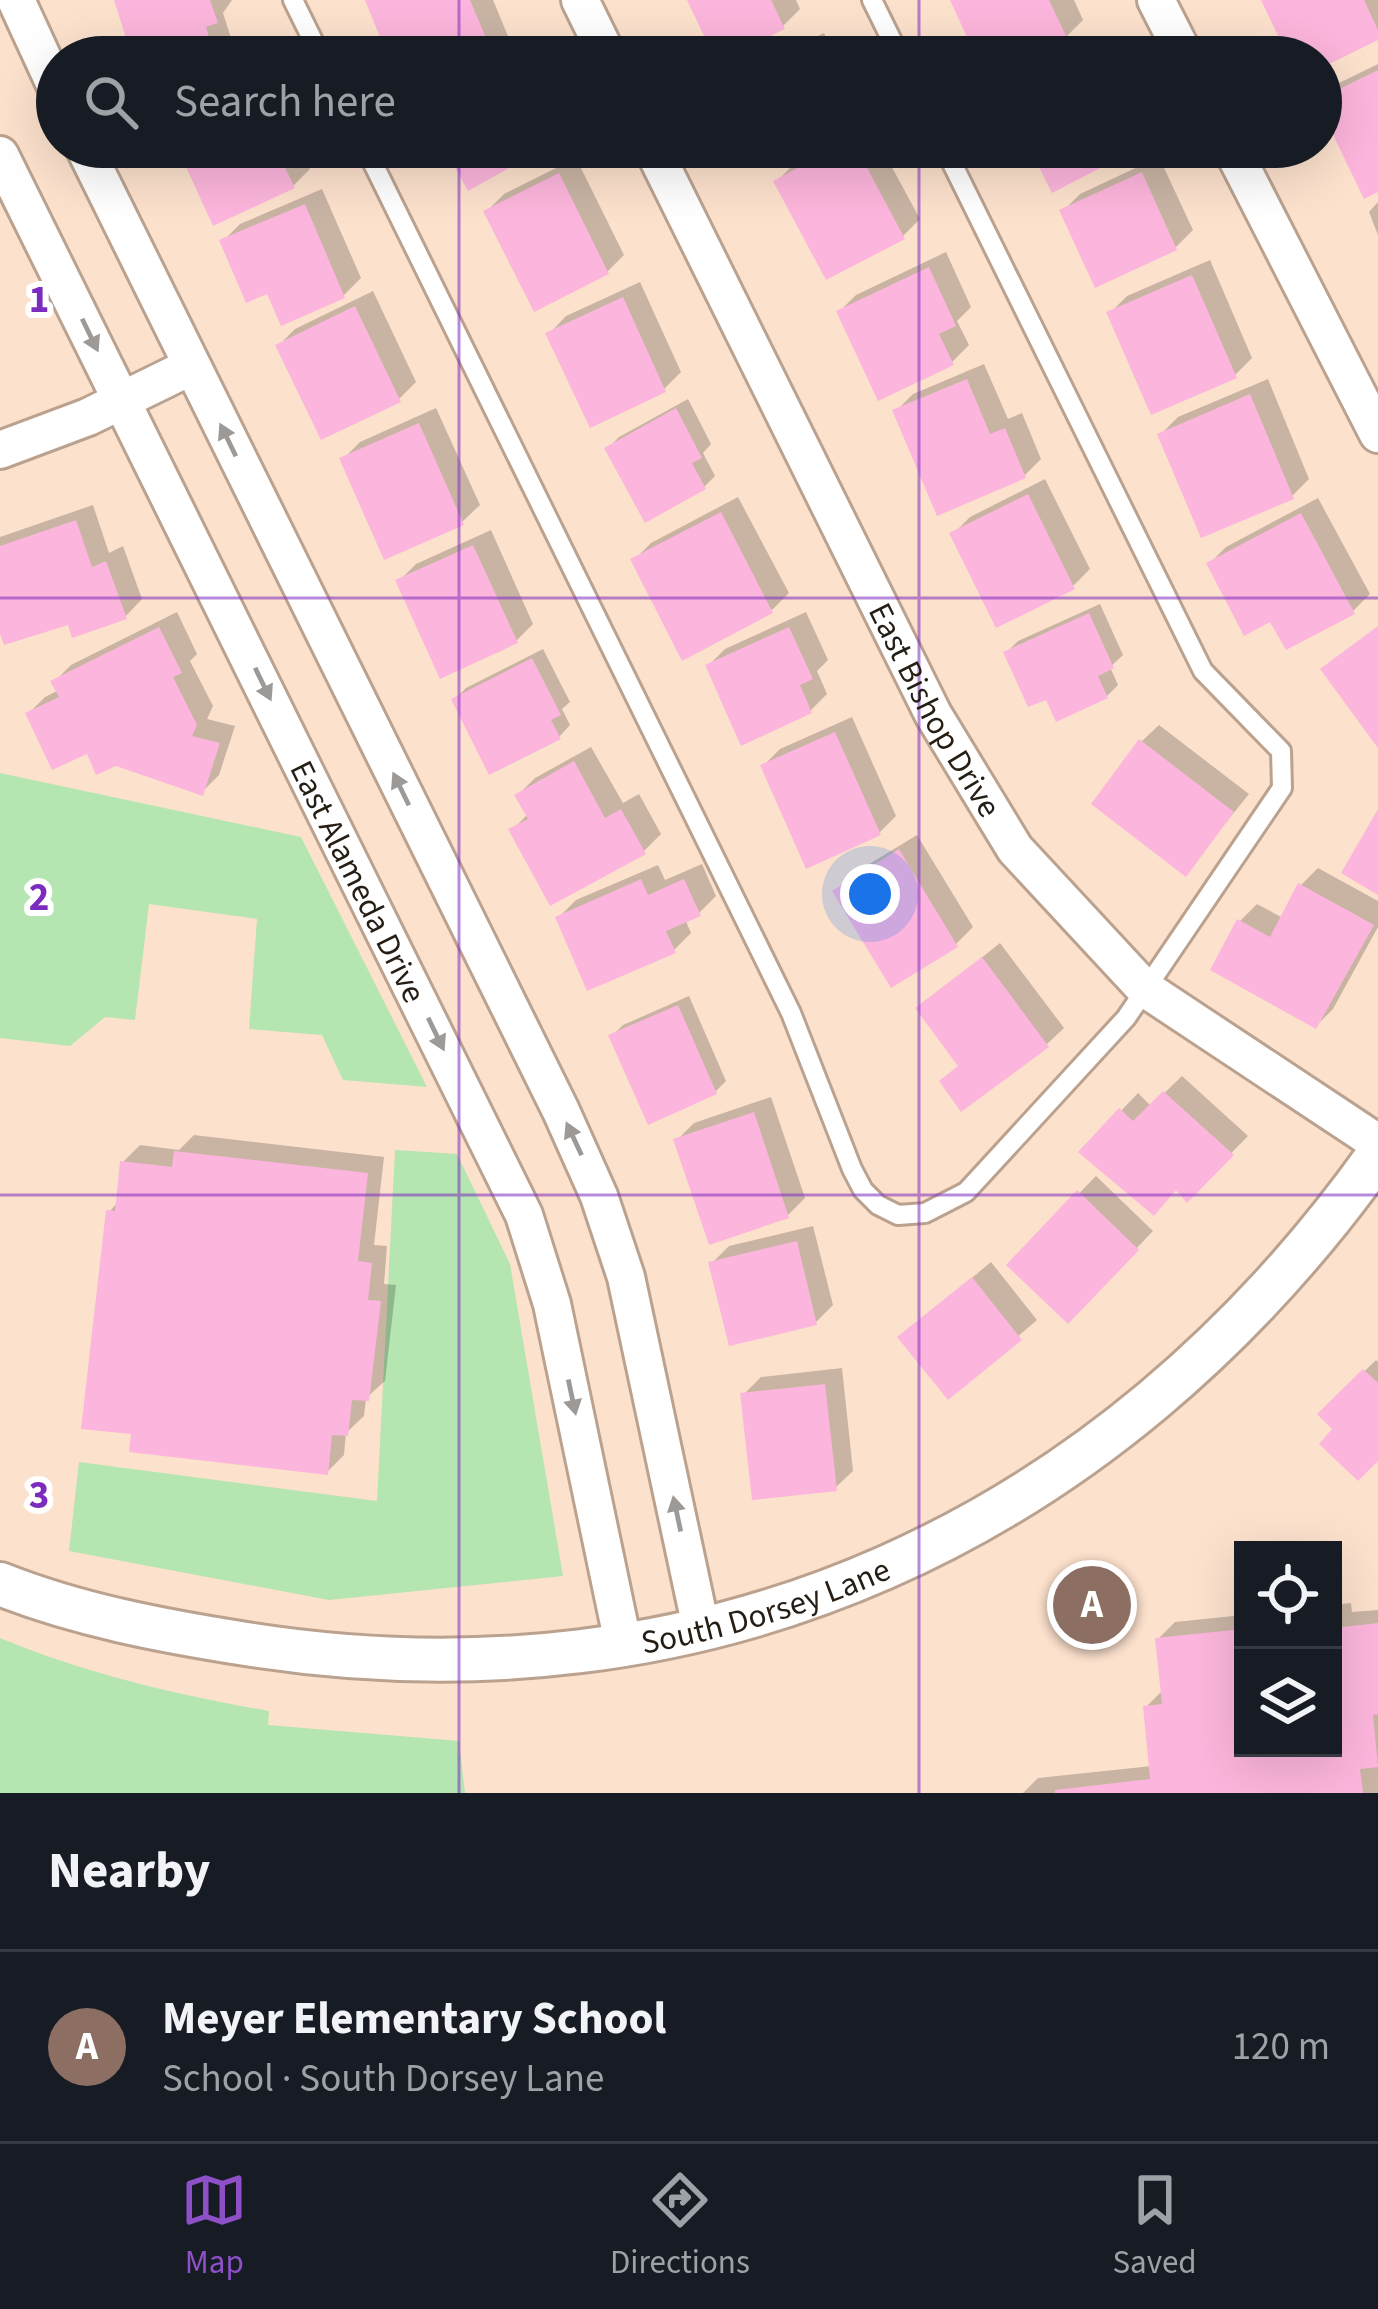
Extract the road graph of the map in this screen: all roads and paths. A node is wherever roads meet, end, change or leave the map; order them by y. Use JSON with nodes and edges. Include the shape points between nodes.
{"nodes":[{"id":1,"x":16,"y":0,"type":"edge"},
{"id":2,"x":293,"y":0,"type":"edge"},
{"id":3,"x":580,"y":0,"type":"edge"},
{"id":4,"x":872,"y":0,"type":"edge"},
{"id":5,"x":1156,"y":0,"type":"edge"},
{"id":6,"x":311,"y":36,"type":"edge"},
{"id":7,"x":598,"y":36,"type":"edge"},
{"id":8,"x":890,"y":36,"type":"edge"},
{"id":9,"x":1174,"y":36,"type":"edge"},
{"id":10,"x":36,"y":43,"type":"edge"},
{"id":11,"x":0,"y":155,"type":"edge"},
{"id":12,"x":94,"y":168,"type":"edge"},
{"id":13,"x":375,"y":168,"type":"edge"},
{"id":14,"x":662,"y":168,"type":"edge"},
{"id":15,"x":954,"y":168,"type":"edge"},
{"id":16,"x":1242,"y":168,"type":"edge"},
{"id":17,"x":192,"y":366,"type":"junction"},
{"id":18,"x":122,"y":401,"type":"junction"},
{"id":19,"x":1378,"y":434,"type":"edge"},
{"id":20,"x":0,"y":450,"type":"edge"},
{"id":21,"x":1144,"y":988,"type":"junction"},
{"id":22,"x":1378,"y":1143,"type":"edge"},
{"id":23,"x":1378,"y":1155,"type":"edge"},
{"id":24,"x":0,"y":1584,"type":"edge"},
{"id":25,"x":701,"y":1628,"type":"junction"},
{"id":26,"x":623,"y":1643,"type":"junction"}],
"edges":[{"from":1,"to":10,"type":"street"},
{"from":2,"to":6,"type":"lane"},
{"from":3,"to":7,"type":"street"},
{"from":4,"to":8,"type":"lane"},
{"from":5,"to":9,"type":"street"},
{"from":11,"to":18,"type":"street","name":"East Alameda Drive","one_way":true},
{"from":12,"to":17,"type":"street"},
{"from":13,"to":21,"type":"lane","via":[[791,1012],[863,1190],[898,1215],[925,1213],[966,1192],[1126,1018]]},
{"from":14,"to":21,"type":"street","name":"East Bishop Drive","via":[[933,714],[1015,849]]},
{"from":15,"to":21,"type":"lane","via":[[1203,671],[1281,751],[1282,788]]},
{"from":16,"to":19,"type":"street"},
{"from":17,"to":18,"type":"street"},
{"from":25,"to":17,"type":"street","one_way":true,"via":[[635,1317],[599,1196]]},
{"from":18,"to":20,"type":"street"},
{"from":18,"to":26,"type":"street","name":"East Alameda Drive","one_way":true,"via":[[524,1215],[552,1304]]},
{"from":21,"to":22,"type":"street","name":"East Bishop Drive"},
{"from":23,"to":25,"type":"street","name":"South Dorsey Lane","via":[[1282,1279],[1112,1436],[933,1547],[785,1607]]},
{"from":24,"to":26,"type":"street","name":"South Dorsey Lane","via":[[198,1637],[337,1656],[492,1658]]},
{"from":25,"to":26,"type":"street","name":"South Dorsey Lane"}]}
